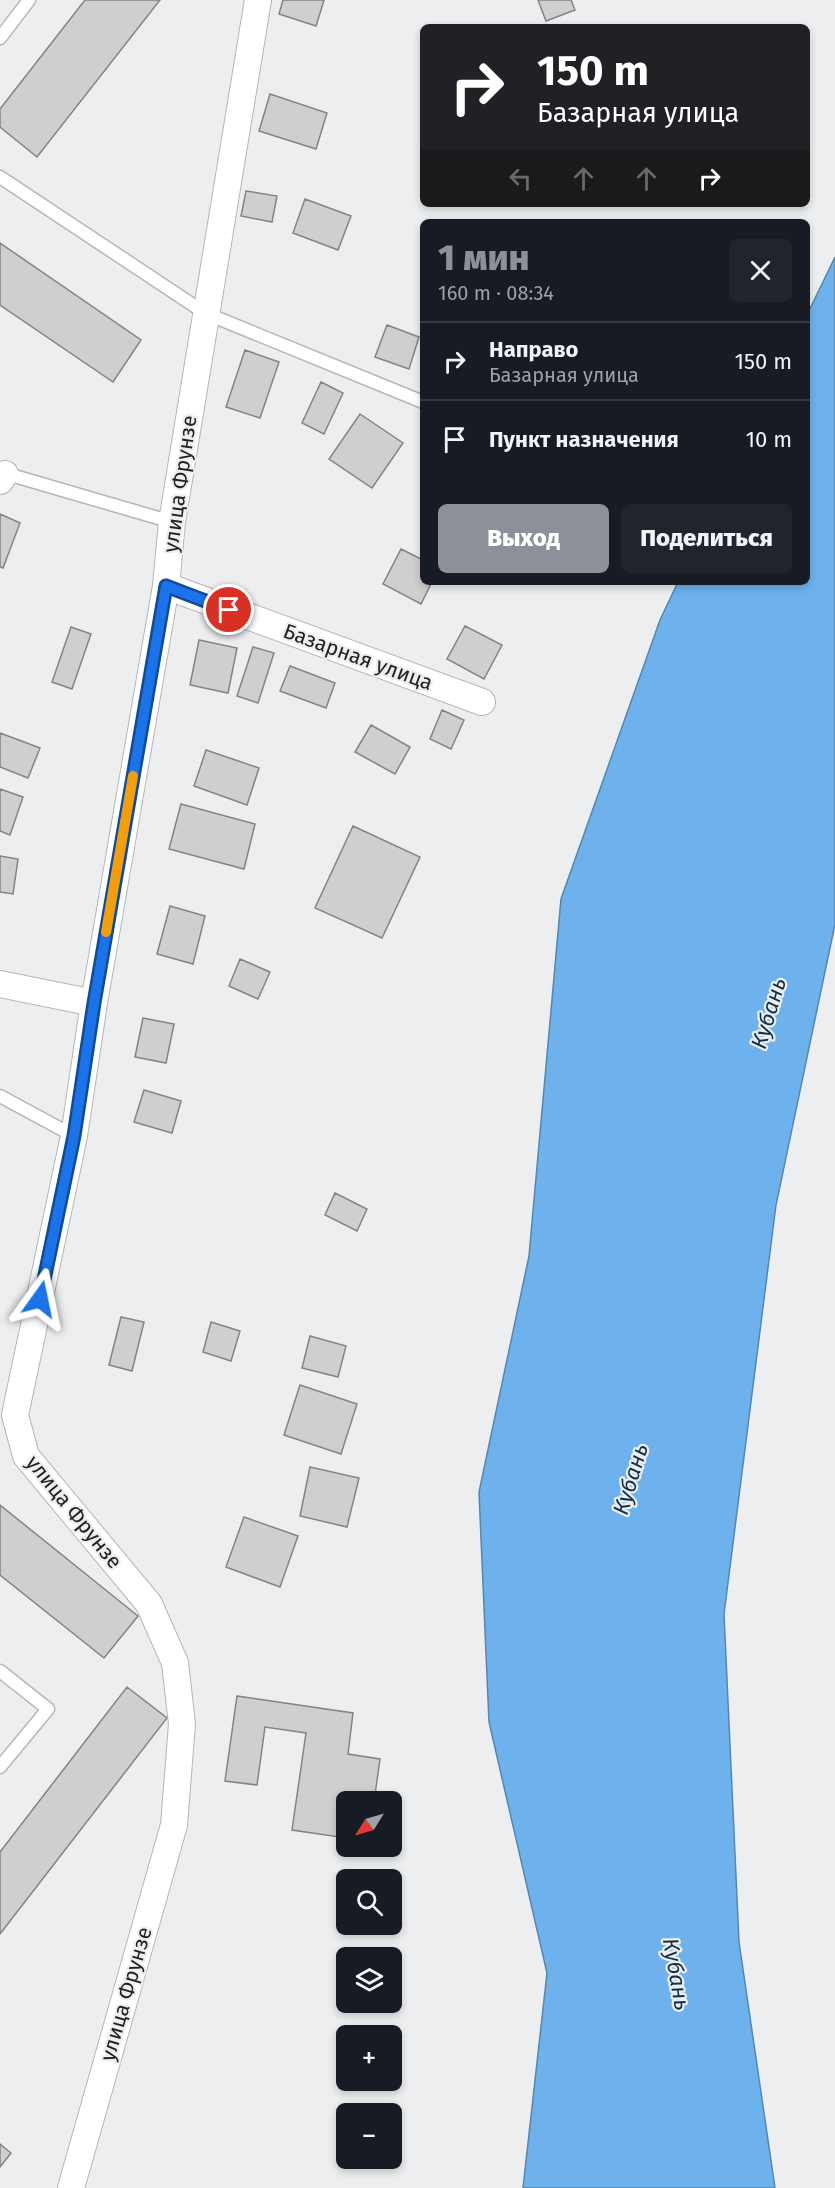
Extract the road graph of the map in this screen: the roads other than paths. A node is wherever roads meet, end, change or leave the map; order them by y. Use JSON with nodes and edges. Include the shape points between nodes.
{"nodes":[{"id":1,"x":29,"y":0,"type":"edge"},
{"id":2,"x":258,"y":0,"type":"edge"},
{"id":3,"x":0,"y":38,"type":"edge"},
{"id":4,"x":0,"y":177,"type":"edge"},
{"id":5,"x":205,"y":313,"type":"junction"},
{"id":6,"x":420,"y":401,"type":"edge"},
{"id":7,"x":2,"y":475,"type":"edge"},
{"id":8,"x":172,"y":522,"type":"junction"},
{"id":9,"x":166,"y":586,"type":"junction"},
{"id":10,"x":482,"y":702,"type":"dead end"},
{"id":11,"x":0,"y":984,"type":"edge"},
{"id":12,"x":94,"y":1003,"type":"junction"},
{"id":13,"x":0,"y":1096,"type":"edge"},
{"id":14,"x":74,"y":1136,"type":"junction"},
{"id":15,"x":0,"y":1671,"type":"edge"},
{"id":16,"x":0,"y":1767,"type":"edge"},
{"id":17,"x":71,"y":2188,"type":"edge"}],
"edges":[{"from":1,"to":3,"type":"lane"},
{"from":2,"to":5,"type":"street","name":"улица Фрунзе"},
{"from":4,"to":5,"type":"lane"},
{"from":5,"to":6,"type":"lane"},
{"from":5,"to":8,"type":"street","name":"улица Фрунзе"},
{"from":7,"to":8,"type":"lane"},
{"from":8,"to":9,"type":"street","name":"улица Фрунзе"},
{"from":9,"to":10,"type":"street","name":"Базарная улица"},
{"from":9,"to":12,"type":"street","name":"улица Фрунзе"},
{"from":11,"to":12,"type":"street"},
{"from":12,"to":14,"type":"street","name":"улица Фрунзе"},
{"from":13,"to":14,"type":"lane"},
{"from":14,"to":17,"type":"street","name":"улица Фрунзе","via":[[15,1415],[26,1456],[149,1604],[175,1663],[182,1724],[174,1825]]},
{"from":15,"to":16,"type":"lane","via":[[48,1709]]}]}
